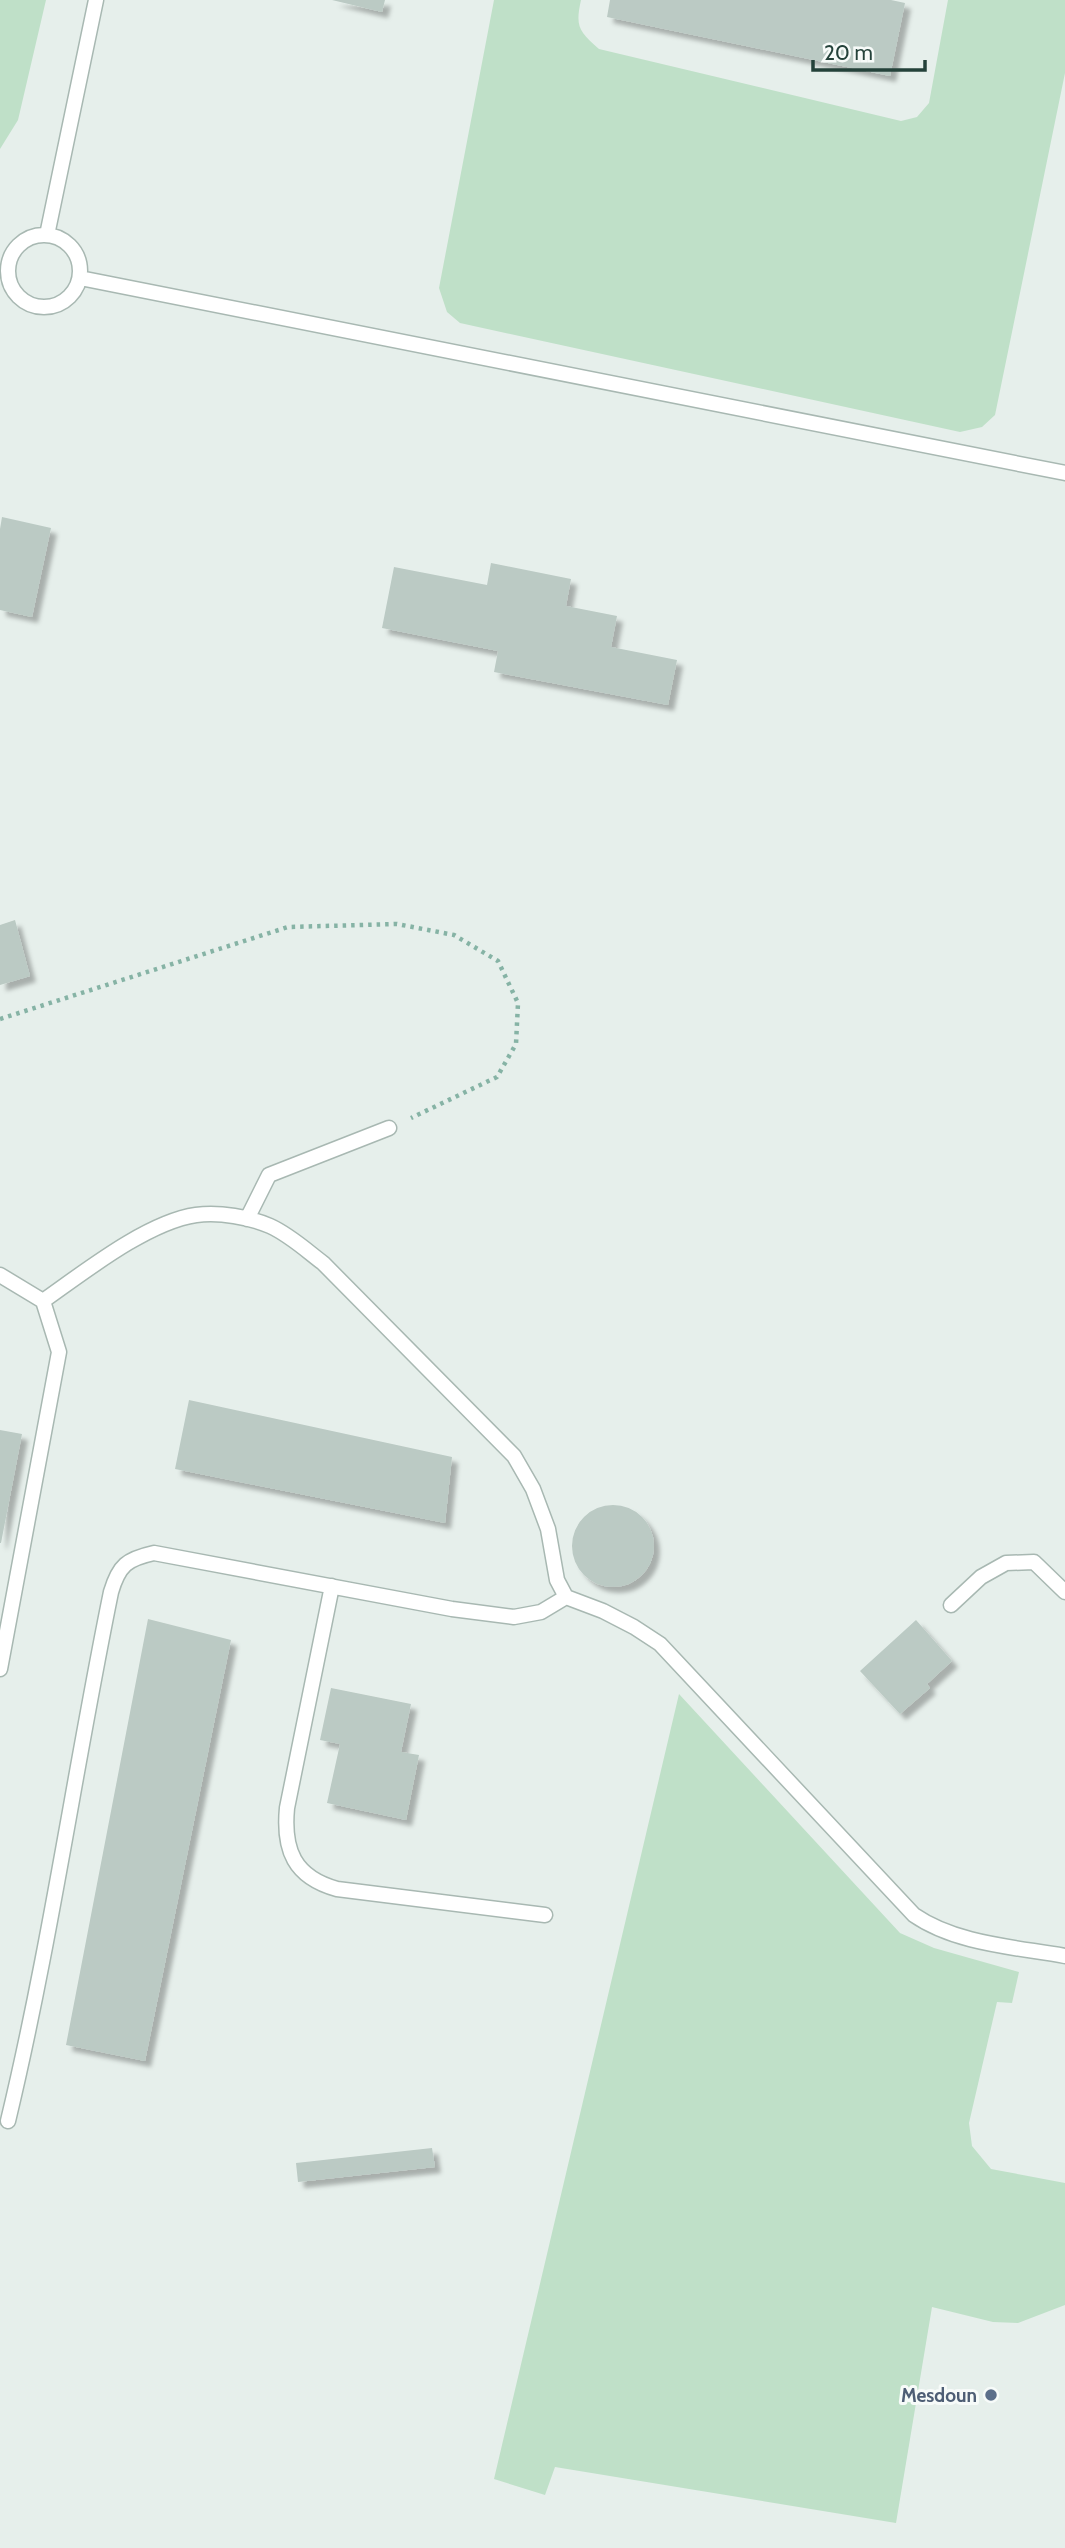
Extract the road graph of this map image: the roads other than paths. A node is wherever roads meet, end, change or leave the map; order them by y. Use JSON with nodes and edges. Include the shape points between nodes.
{"nodes":[{"id":1,"x":96,"y":0,"type":"edge"},
{"id":2,"x":47,"y":235,"type":"junction"},
{"id":3,"x":5,"y":258,"type":"edge"},
{"id":4,"x":80,"y":278,"type":"junction"},
{"id":5,"x":1065,"y":473,"type":"edge"},
{"id":6,"x":389,"y":1128,"type":"road end"},
{"id":7,"x":247,"y":1219,"type":"junction"},
{"id":8,"x":0,"y":1275,"type":"edge"},
{"id":9,"x":43,"y":1301,"type":"junction"},
{"id":10,"x":332,"y":1586,"type":"junction"},
{"id":11,"x":1065,"y":1592,"type":"edge"},
{"id":12,"x":566,"y":1597,"type":"junction"},
{"id":13,"x":951,"y":1605,"type":"dead end"},
{"id":14,"x":0,"y":1669,"type":"edge"},
{"id":15,"x":545,"y":1914,"type":"dead end"},
{"id":16,"x":1065,"y":1956,"type":"edge"},
{"id":17,"x":8,"y":2120,"type":"dead end"}],
"edges":[{"from":1,"to":2,"type":"lane"},
{"from":2,"to":3,"type":"lane","via":[[24,241]]},
{"from":2,"to":4,"type":"lane","via":[[59,238],[76,254]]},
{"from":3,"to":4,"type":"lane","via":[[16,294],[36,306],[47,307],[69,298]]},
{"from":4,"to":5,"type":"lane"},
{"from":6,"to":7,"type":"lane","via":[[269,1175]]},
{"from":7,"to":9,"type":"lane","via":[[197,1215],[166,1223]]},
{"from":7,"to":12,"type":"lane","via":[[272,1227],[323,1263],[514,1456],[548,1529],[557,1580]]},
{"from":8,"to":9,"type":"lane"},
{"from":9,"to":14,"type":"lane","via":[[59,1352]]},
{"from":10,"to":12,"type":"lane","via":[[514,1617],[541,1612]]},
{"from":10,"to":15,"type":"lane","via":[[286,1808],[288,1850],[297,1865],[323,1885],[337,1889]]},
{"from":10,"to":17,"type":"lane","via":[[154,1553],[124,1564],[116,1576]]},
{"from":11,"to":13,"type":"lane","via":[[1034,1562],[1006,1563],[981,1577]]},
{"from":12,"to":16,"type":"lane","via":[[603,1611],[660,1644],[914,1915],[933,1928],[961,1937]]}]}
